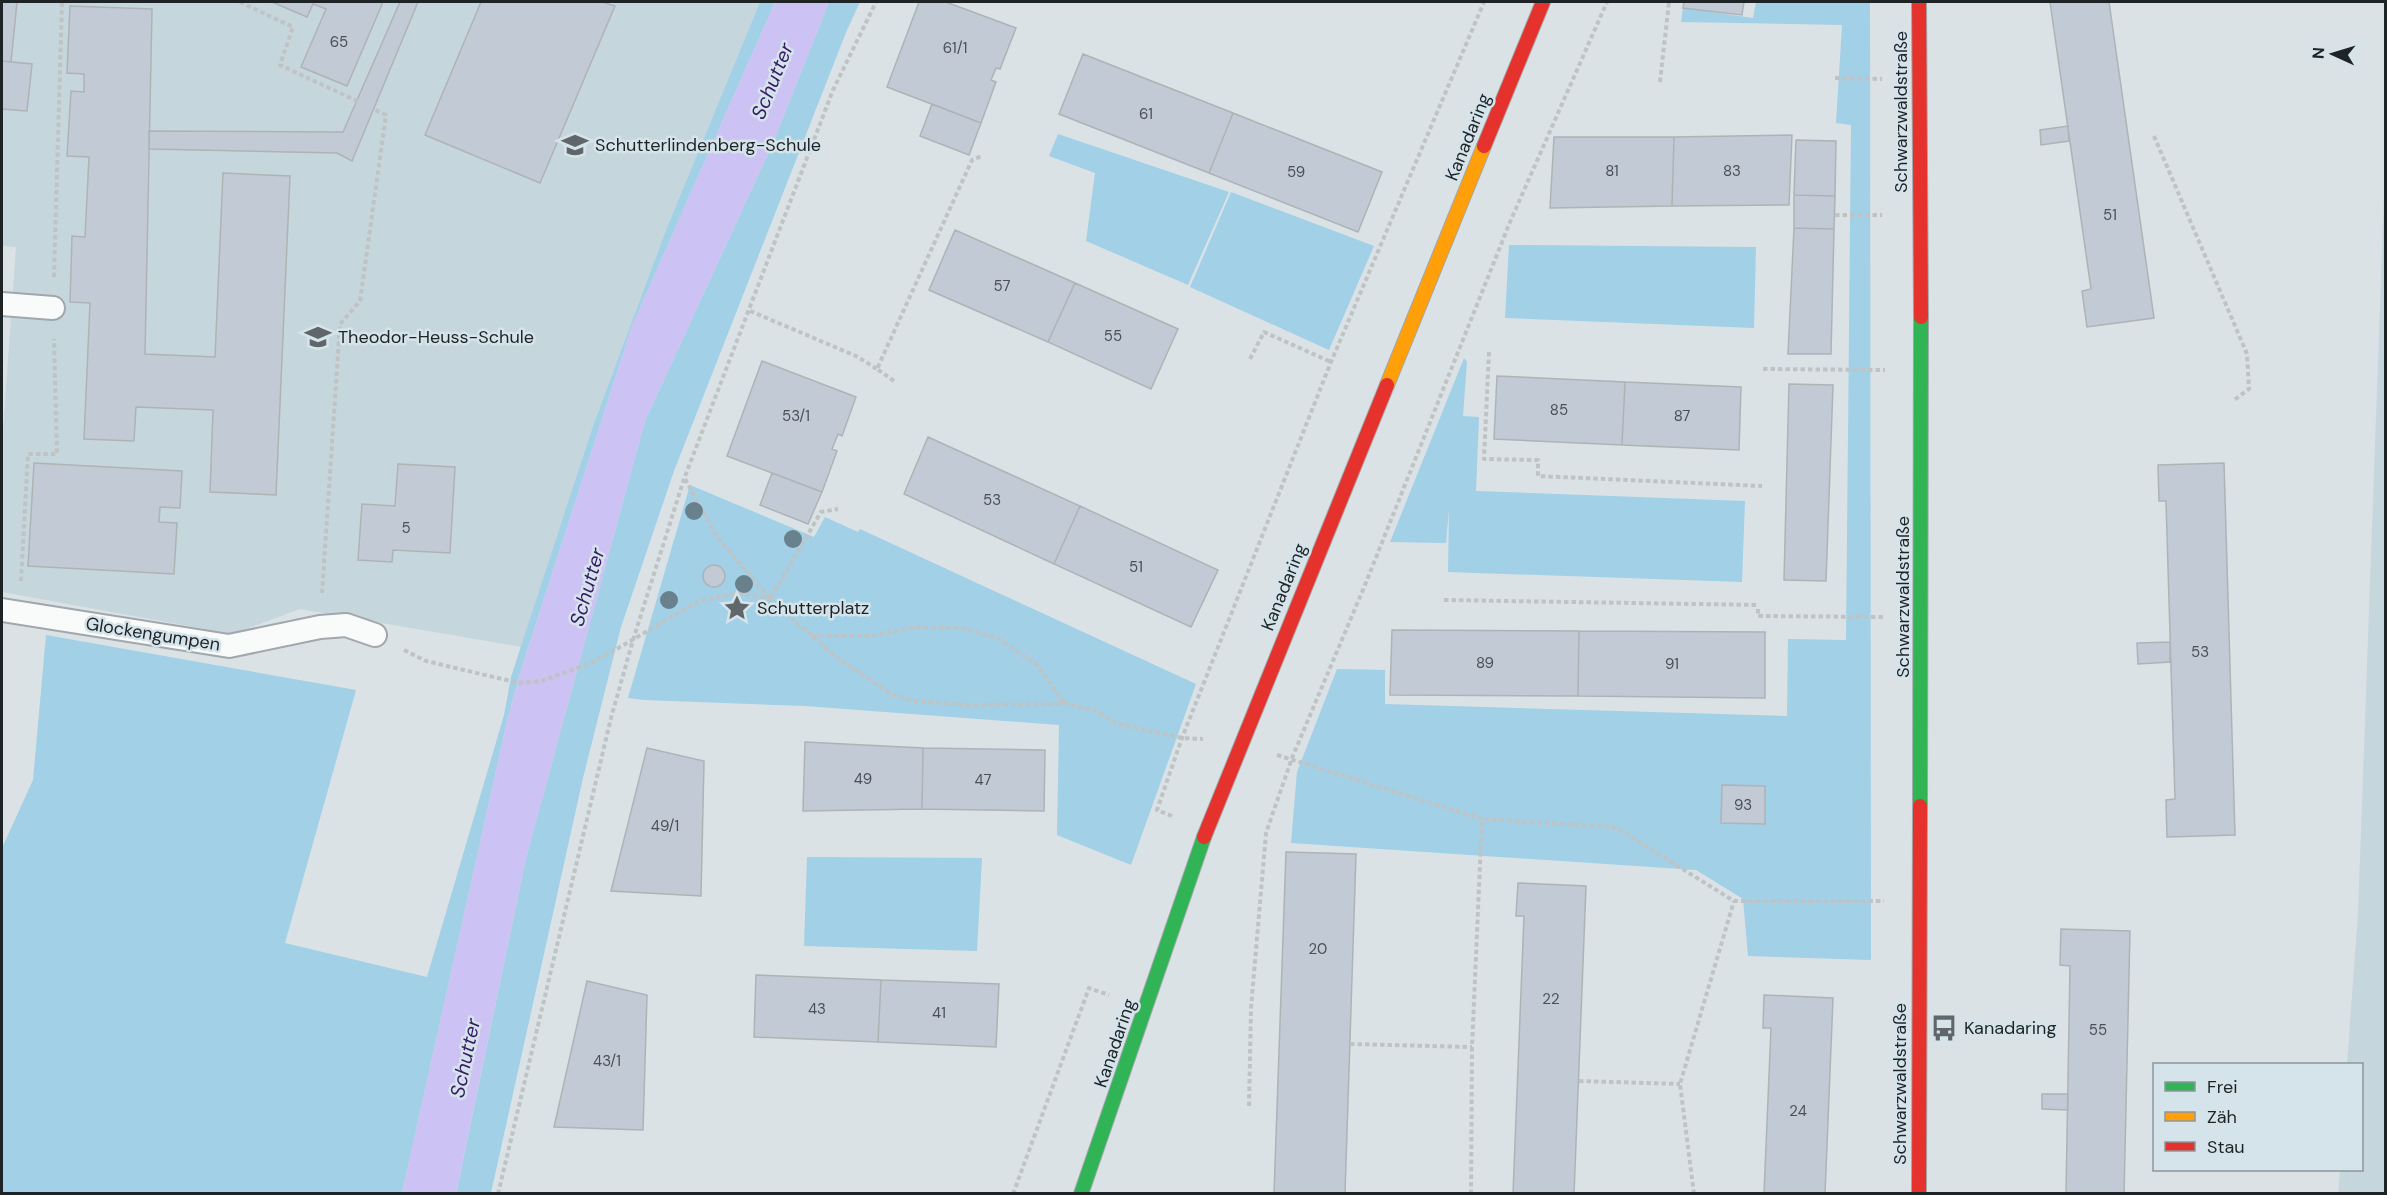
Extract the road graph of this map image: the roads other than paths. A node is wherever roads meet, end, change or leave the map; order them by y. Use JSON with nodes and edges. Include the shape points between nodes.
{"nodes":[{"id":1,"x":1543,"y":2,"type":"edge"},
{"id":2,"x":1919,"y":2,"type":"edge"},
{"id":3,"x":2,"y":304,"type":"edge"},
{"id":4,"x":53,"y":308,"type":"road end"},
{"id":5,"x":2,"y":610,"type":"edge"},
{"id":6,"x":375,"y":635,"type":"road end"},
{"id":7,"x":1081,"y":1194,"type":"edge"},
{"id":8,"x":1918,"y":1194,"type":"edge"}],
"edges":[{"from":1,"to":7,"type":"street","name":"Kanadaring","via":[[1206,830]]},
{"from":2,"to":8,"type":"street","name":"Schwarzwaldstraße"},
{"from":3,"to":4,"type":"lane"},
{"from":5,"to":6,"type":"lane","name":"Glockengumpen","via":[[229,646],[346,625]]}]}
